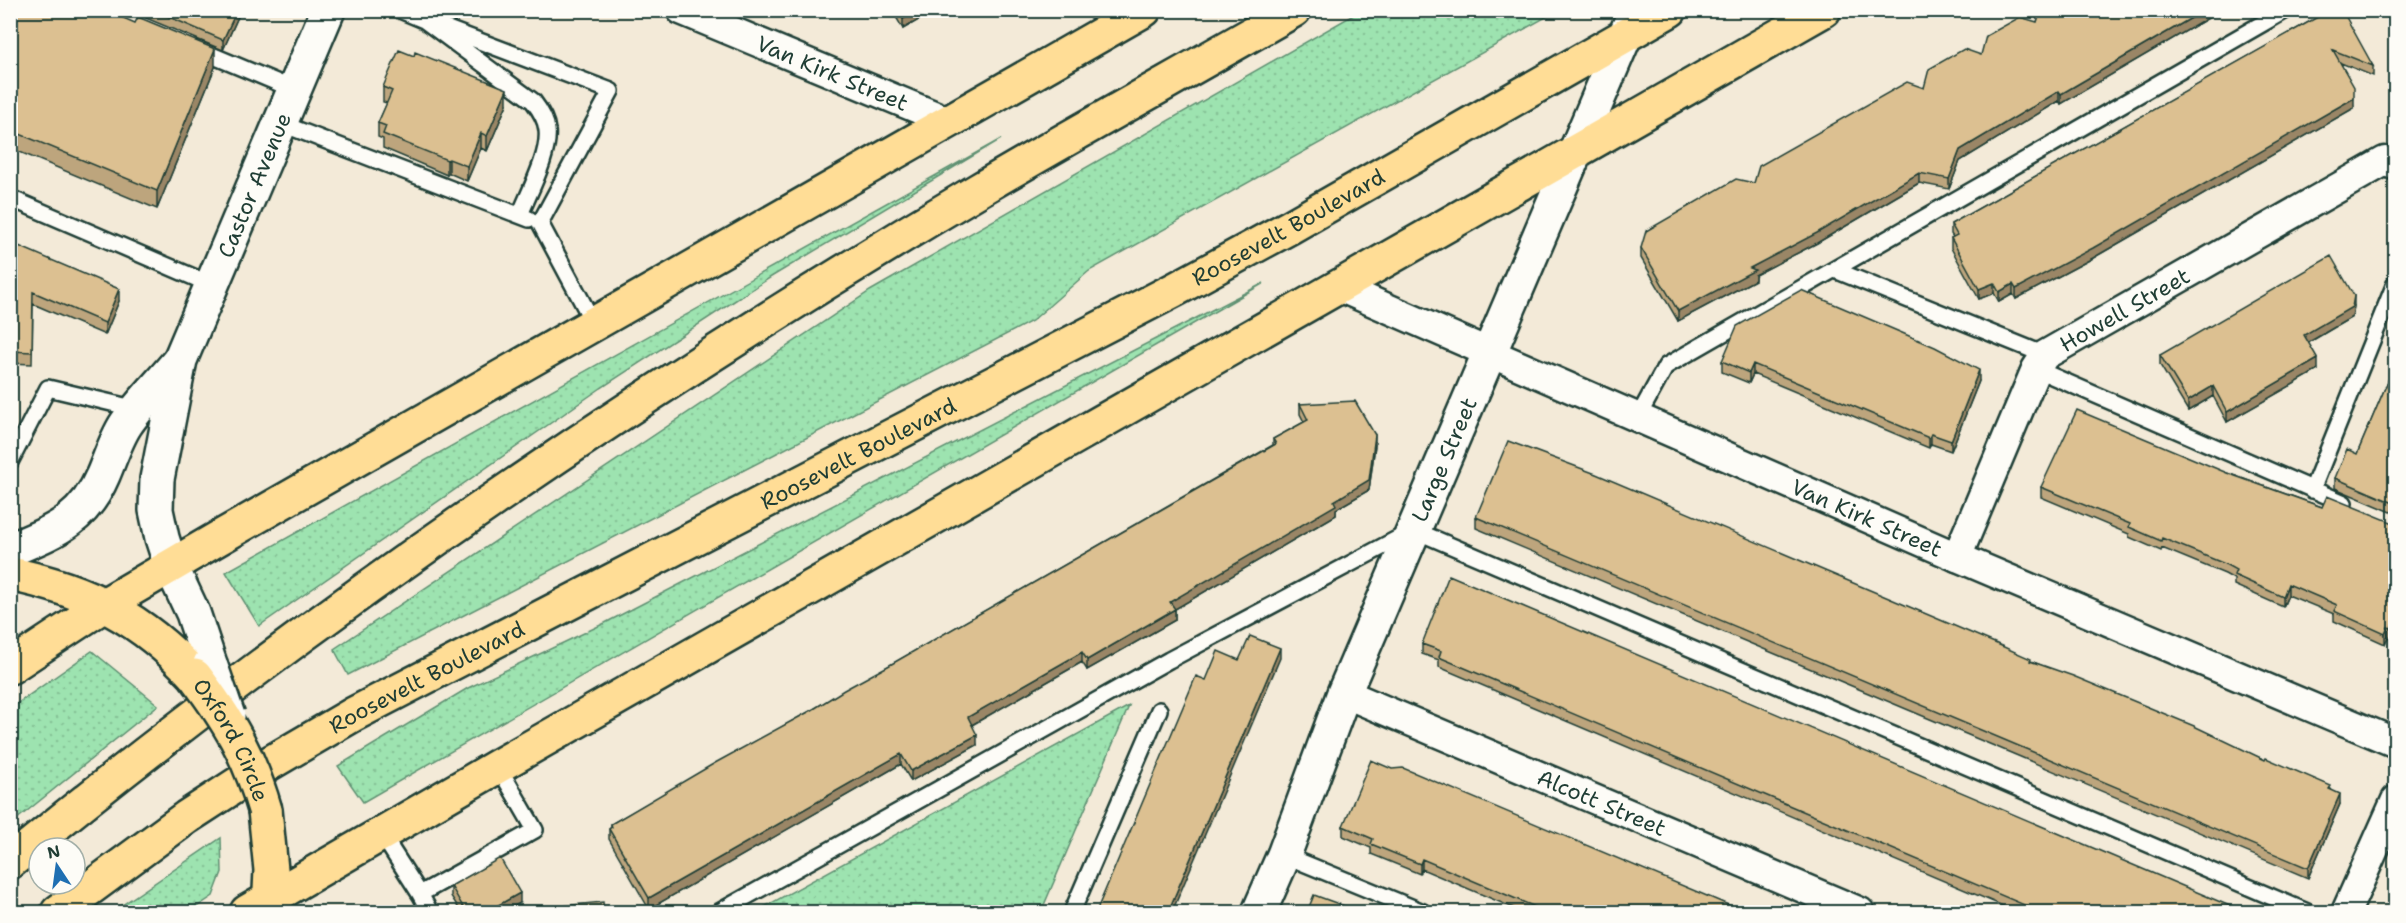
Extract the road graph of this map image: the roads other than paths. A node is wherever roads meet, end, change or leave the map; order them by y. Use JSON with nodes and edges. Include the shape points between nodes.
{"nodes":[{"id":1,"x":328,"y":10,"type":"edge"},
{"id":2,"x":400,"y":10,"type":"edge"},
{"id":3,"x":681,"y":10,"type":"edge"},
{"id":4,"x":1144,"y":10,"type":"edge"},
{"id":5,"x":1294,"y":10,"type":"edge"},
{"id":6,"x":1670,"y":10,"type":"edge"},
{"id":7,"x":1824,"y":10,"type":"edge"},
{"id":8,"x":2286,"y":10,"type":"edge"},
{"id":9,"x":424,"y":20,"type":"junction"},
{"id":10,"x":1630,"y":24,"type":"edge"},
{"id":11,"x":179,"y":42,"type":"edge"},
{"id":12,"x":295,"y":90,"type":"junction"},
{"id":13,"x":950,"y":122,"type":"junction"},
{"id":14,"x":280,"y":123,"type":"junction"},
{"id":15,"x":1575,"y":152,"type":"junction"},
{"id":16,"x":2396,"y":165,"type":"edge"},
{"id":17,"x":10,"y":198,"type":"edge"},
{"id":18,"x":520,"y":215,"type":"junction"},
{"id":19,"x":540,"y":223,"type":"junction"},
{"id":20,"x":1835,"y":270,"type":"junction"},
{"id":21,"x":2396,"y":281,"type":"edge"},
{"id":22,"x":212,"y":285,"type":"junction"},
{"id":23,"x":1339,"y":287,"type":"junction"},
{"id":24,"x":594,"y":324,"type":"junction"},
{"id":25,"x":1489,"y":354,"type":"junction"},
{"id":26,"x":180,"y":360,"type":"junction"},
{"id":27,"x":2041,"y":362,"type":"junction"},
{"id":28,"x":138,"y":410,"type":"junction"},
{"id":29,"x":1638,"y":417,"type":"junction"},
{"id":30,"x":10,"y":462,"type":"edge"},
{"id":31,"x":2312,"y":490,"type":"junction"},
{"id":32,"x":2354,"y":507,"type":"edge"},
{"id":33,"x":1414,"y":530,"type":"junction"},
{"id":34,"x":10,"y":550,"type":"edge"},
{"id":35,"x":1956,"y":557,"type":"junction"},
{"id":36,"x":171,"y":566,"type":"junction"},
{"id":37,"x":10,"y":574,"type":"edge"},
{"id":38,"x":104,"y":605,"type":"junction"},
{"id":39,"x":10,"y":667,"type":"edge"},
{"id":40,"x":202,"y":670,"type":"junction"},
{"id":41,"x":1344,"y":693,"type":"junction"},
{"id":42,"x":1159,"y":710,"type":"dead end"},
{"id":43,"x":2396,"y":742,"type":"edge"},
{"id":44,"x":498,"y":766,"type":"junction"},
{"id":45,"x":2396,"y":800,"type":"edge"},
{"id":46,"x":381,"y":833,"type":"junction"},
{"id":47,"x":1284,"y":855,"type":"junction"},
{"id":48,"x":10,"y":862,"type":"edge"},
{"id":49,"x":420,"y":894,"type":"junction"},
{"id":50,"x":262,"y":907,"type":"edge"},
{"id":51,"x":58,"y":912,"type":"edge"},
{"id":52,"x":430,"y":912,"type":"edge"},
{"id":53,"x":719,"y":912,"type":"edge"},
{"id":54,"x":1072,"y":912,"type":"edge"},
{"id":55,"x":1259,"y":912,"type":"edge"},
{"id":56,"x":1423,"y":912,"type":"edge"},
{"id":57,"x":1860,"y":912,"type":"edge"},
{"id":58,"x":2307,"y":912,"type":"edge"},
{"id":59,"x":2346,"y":912,"type":"edge"}],
"edges":[{"from":1,"to":12,"type":"main road","name":"Castor Avenue"},
{"from":2,"to":9,"type":"lane"},
{"from":3,"to":13,"type":"street","name":"Van Kirk Street"},
{"from":4,"to":13,"type":"main road"},
{"from":5,"to":48,"type":"main road","via":[[978,190],[655,393],[337,610]]},
{"from":6,"to":10,"type":"main road","name":"Roosevelt Boulevard"},
{"from":7,"to":15,"type":"main road"},
{"from":8,"to":20,"type":"lane"},
{"from":9,"to":18,"type":"lane","via":[[534,101],[543,114],[548,129],[547,145]]},
{"from":9,"to":19,"type":"lane","via":[[612,91]]},
{"from":10,"to":15,"type":"main road","name":"Large Street"},
{"from":10,"to":51,"type":"main road","name":"Roosevelt Boulevard","via":[[1290,227],[1176,289],[354,714],[187,817]]},
{"from":11,"to":12,"type":"lane"},
{"from":12,"to":14,"type":"main road","name":"Castor Avenue"},
{"from":13,"to":24,"type":"main road"},
{"from":14,"to":18,"type":"lane"},
{"from":14,"to":22,"type":"main road","name":"Castor Avenue"},
{"from":15,"to":23,"type":"main road"},
{"from":15,"to":25,"type":"main road","name":"Large Street"},
{"from":16,"to":27,"type":"street","name":"Howell Street","via":[[2385,161]]},
{"from":17,"to":22,"type":"lane"},
{"from":18,"to":19,"type":"lane"},
{"from":19,"to":24,"type":"lane"},
{"from":20,"to":27,"type":"lane"},
{"from":20,"to":29,"type":"lane","via":[[1666,366]]},
{"from":21,"to":31,"type":"lane"},
{"from":22,"to":26,"type":"main road","name":"Castor Avenue"},
{"from":23,"to":25,"type":"street","name":"Van Kirk Street"},
{"from":23,"to":44,"type":"main road"},
{"from":24,"to":36,"type":"main road"},
{"from":25,"to":29,"type":"street","name":"Van Kirk Street"},
{"from":25,"to":33,"type":"main road","name":"Large Street"},
{"from":26,"to":28,"type":"main road","name":"Castor Avenue"},
{"from":26,"to":36,"type":"main road","name":"Castor Avenue","via":[[157,479],[156,510]]},
{"from":27,"to":31,"type":"lane"},
{"from":27,"to":35,"type":"street","name":"Howell Street"},
{"from":28,"to":30,"type":"lane","via":[[48,388]]},
{"from":28,"to":34,"type":"main road","name":"Castor Avenue","via":[[124,425],[96,492],[85,508],[51,532]]},
{"from":29,"to":35,"type":"street","name":"Van Kirk Street"},
{"from":31,"to":32,"type":"lane"},
{"from":33,"to":41,"type":"main road","name":"Large Street"},
{"from":33,"to":53,"type":"lane","via":[[1169,660]]},
{"from":33,"to":58,"type":"lane"},
{"from":35,"to":43,"type":"street","name":"Van Kirk Street"},
{"from":36,"to":38,"type":"main road"},
{"from":36,"to":40,"type":"main road","name":"Castor Avenue","via":[[193,613]]},
{"from":37,"to":38,"type":"main road","name":"Oxford Circle","via":[[73,591]]},
{"from":38,"to":39,"type":"main road"},
{"from":38,"to":40,"type":"main road","name":"Oxford Circle"},
{"from":40,"to":50,"type":"main road","name":"Oxford Circle","bridge":true,"via":[[246,755],[265,810],[270,849]]},
{"from":41,"to":47,"type":"main road","name":"Large Street"},
{"from":41,"to":57,"type":"street","name":"Alcott Street"},
{"from":42,"to":54,"type":"lane"},
{"from":44,"to":46,"type":"main road"},
{"from":44,"to":49,"type":"lane","via":[[535,830]]},
{"from":45,"to":59,"type":"street"},
{"from":46,"to":49,"type":"lane"},
{"from":46,"to":50,"type":"main road"},
{"from":47,"to":55,"type":"main road","name":"Large Street"},
{"from":47,"to":56,"type":"lane"},
{"from":49,"to":52,"type":"lane"}]}
